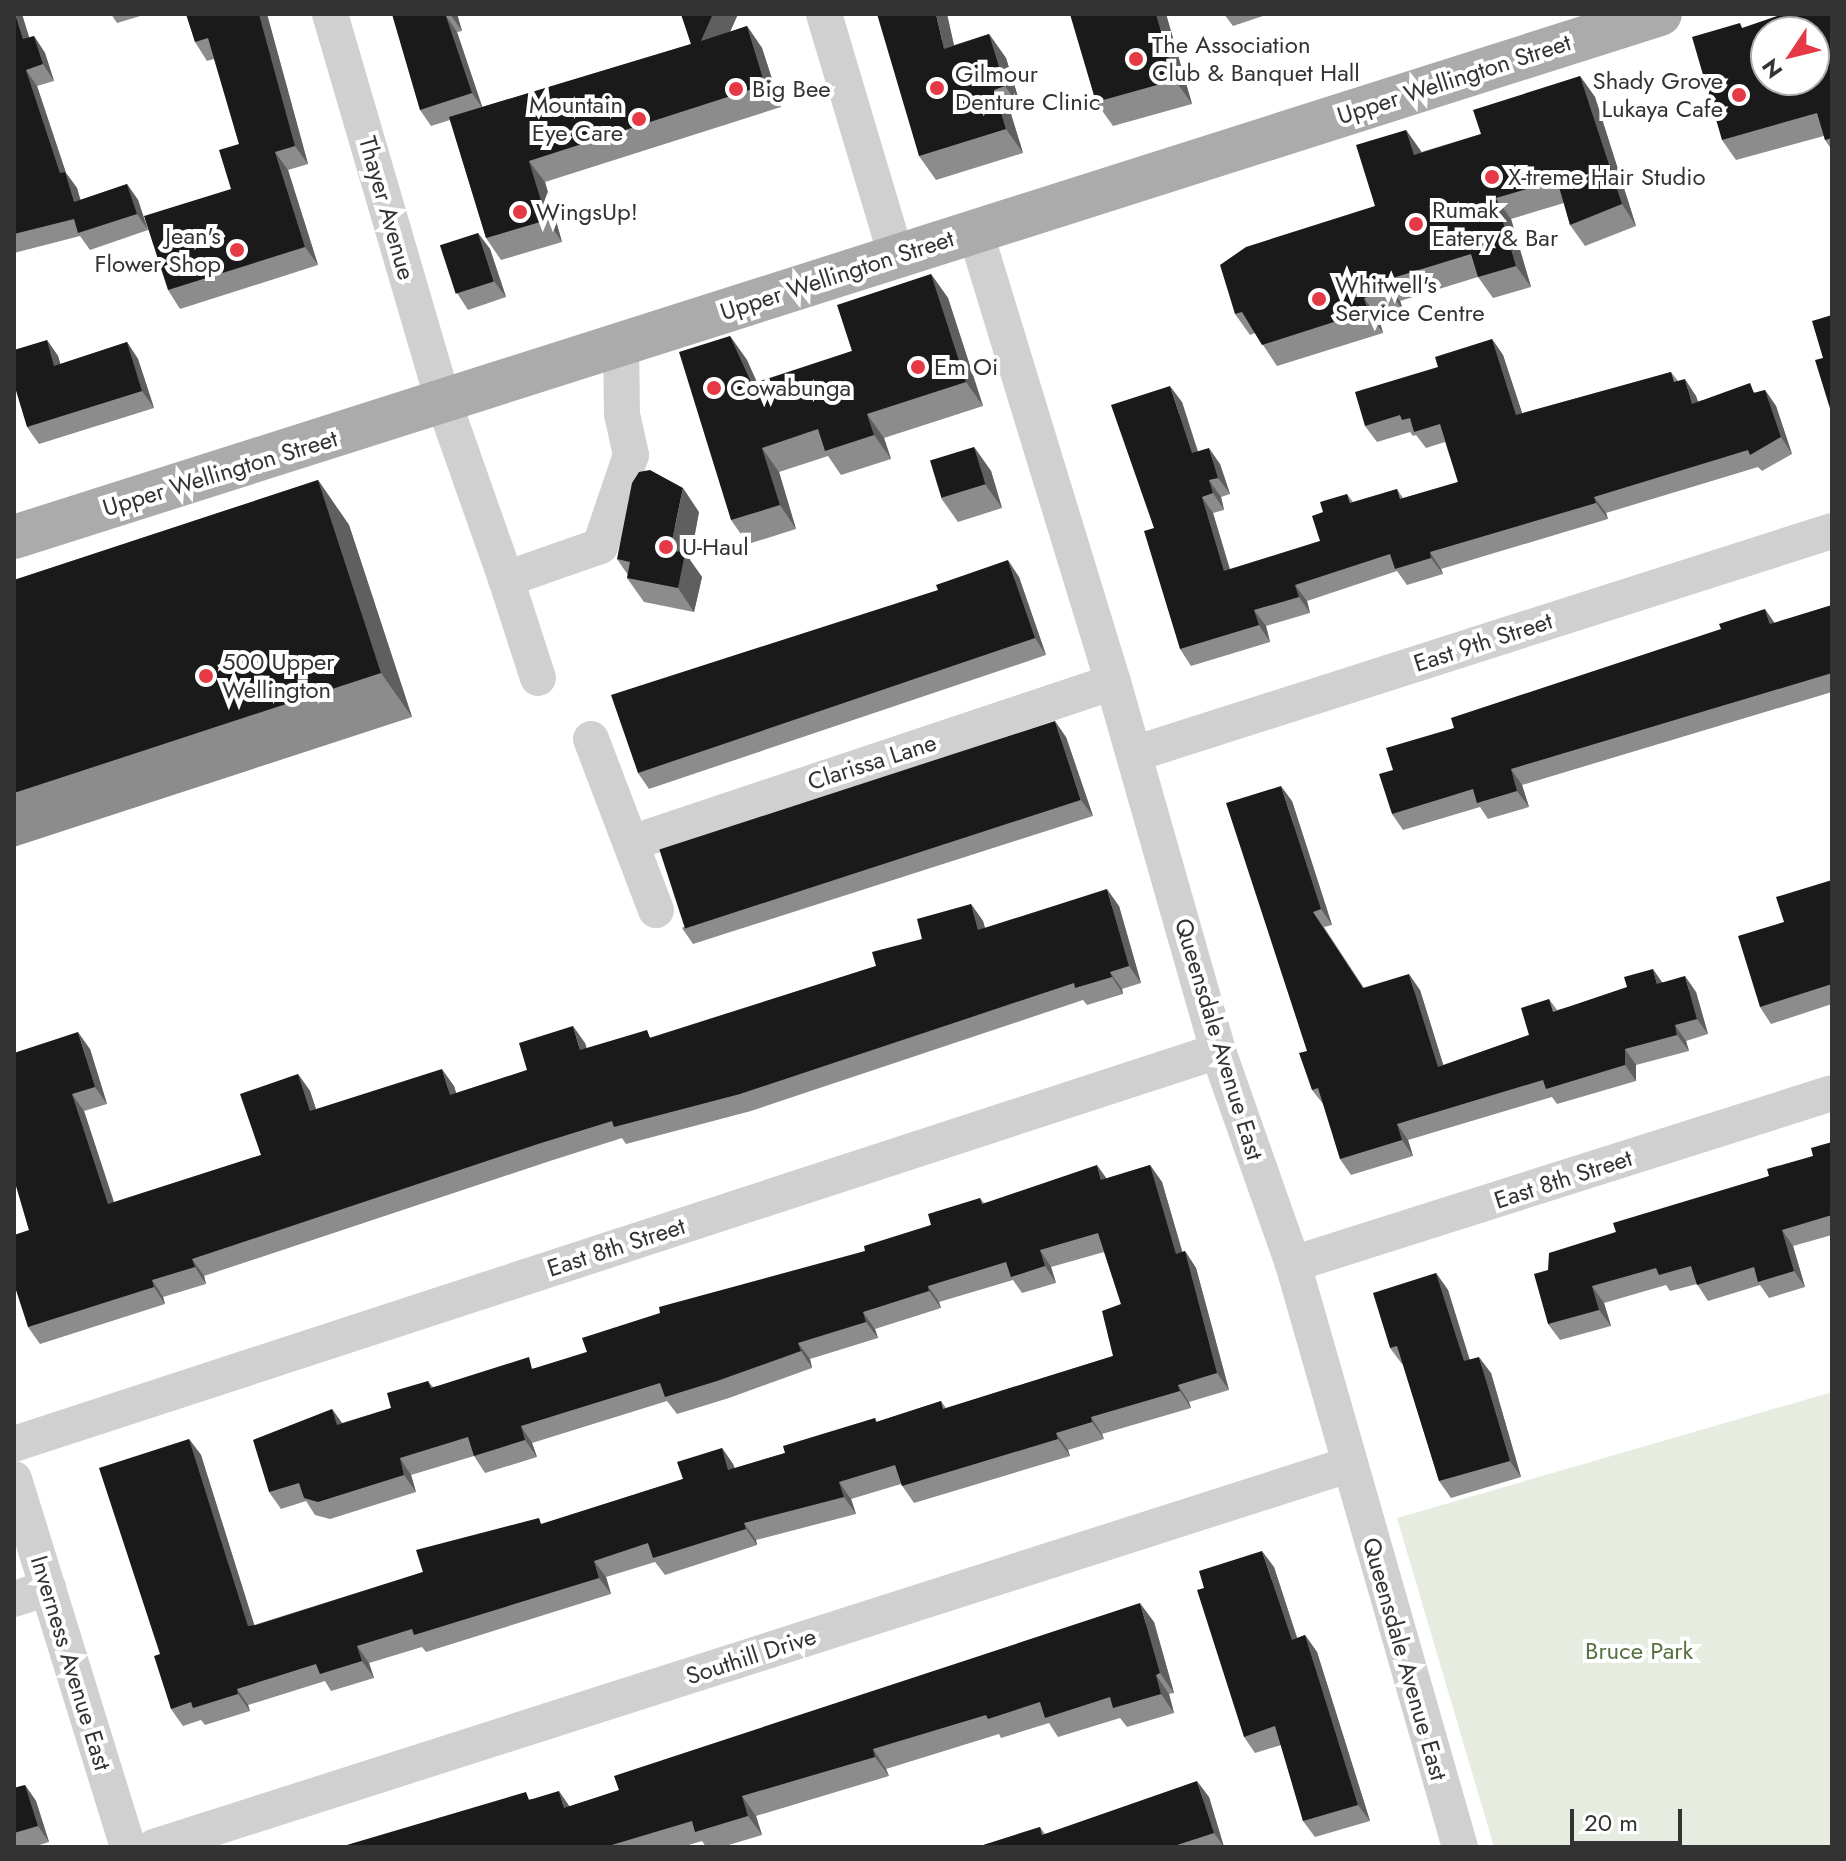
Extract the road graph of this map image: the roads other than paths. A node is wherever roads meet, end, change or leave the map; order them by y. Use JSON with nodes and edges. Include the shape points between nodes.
{"nodes":[{"id":1,"x":330,"y":14,"type":"edge"},
{"id":2,"x":824,"y":14,"type":"edge"},
{"id":3,"x":1660,"y":14,"type":"edge"},
{"id":4,"x":975,"y":231,"type":"junction"},
{"id":5,"x":896,"y":256,"type":"junction"},
{"id":6,"x":621,"y":344,"type":"junction"},
{"id":7,"x":444,"y":403,"type":"junction"},
{"id":8,"x":1832,"y":531,"type":"edge"},
{"id":9,"x":14,"y":537,"type":"edge"},
{"id":10,"x":506,"y":579,"type":"junction"},
{"id":11,"x":538,"y":678,"type":"dead end"},
{"id":12,"x":1113,"y":682,"type":"junction"},
{"id":13,"x":591,"y":739,"type":"dead end"},
{"id":14,"x":1134,"y":754,"type":"junction"},
{"id":15,"x":631,"y":843,"type":"junction"},
{"id":16,"x":656,"y":910,"type":"dead end"},
{"id":17,"x":1218,"y":1051,"type":"junction"},
{"id":18,"x":1832,"y":1093,"type":"edge"},
{"id":19,"x":1293,"y":1264,"type":"junction"},
{"id":20,"x":14,"y":1444,"type":"edge"},
{"id":21,"x":1348,"y":1465,"type":"junction"},
{"id":22,"x":14,"y":1479,"type":"edge"},
{"id":23,"x":31,"y":1594,"type":"edge"},
{"id":24,"x":128,"y":1847,"type":"edge"},
{"id":25,"x":154,"y":1847,"type":"edge"},
{"id":26,"x":1460,"y":1847,"type":"edge"}],
"edges":[{"from":1,"to":7,"type":"street","name":"Thayer Avenue"},
{"from":2,"to":5,"type":"street"},
{"from":3,"to":4,"type":"main road","name":"Upper Wellington Street"},
{"from":4,"to":5,"type":"main road","name":"Upper Wellington Street"},
{"from":4,"to":12,"type":"street","name":"Queensdale Avenue East"},
{"from":5,"to":6,"type":"main road","name":"Upper Wellington Street"},
{"from":6,"to":7,"type":"main road","name":"Upper Wellington Street"},
{"from":6,"to":10,"type":"street","via":[[622,414],[631,455],[600,546]]},
{"from":7,"to":9,"type":"main road","name":"Upper Wellington Street"},
{"from":7,"to":10,"type":"street","name":"Thayer Avenue"},
{"from":8,"to":14,"type":"street","name":"East 9th Street"},
{"from":10,"to":11,"type":"street","name":"Thayer Avenue"},
{"from":12,"to":14,"type":"street","name":"Queensdale Avenue East"},
{"from":12,"to":15,"type":"street","name":"Clarissa Lane"},
{"from":13,"to":15,"type":"street"},
{"from":14,"to":17,"type":"street","name":"Queensdale Avenue East"},
{"from":15,"to":16,"type":"street"},
{"from":17,"to":19,"type":"street","name":"Queensdale Avenue East"},
{"from":17,"to":20,"type":"street","name":"East 8th Street"},
{"from":18,"to":19,"type":"street","name":"East 8th Street"},
{"from":19,"to":21,"type":"street","name":"Queensdale Avenue East"},
{"from":21,"to":25,"type":"street","name":"Southill Drive"},
{"from":21,"to":26,"type":"street","name":"Queensdale Avenue East"},
{"from":22,"to":23,"type":"street","name":"Inverness Avenue East"},
{"from":23,"to":24,"type":"street","name":"Inverness Avenue East"}]}
